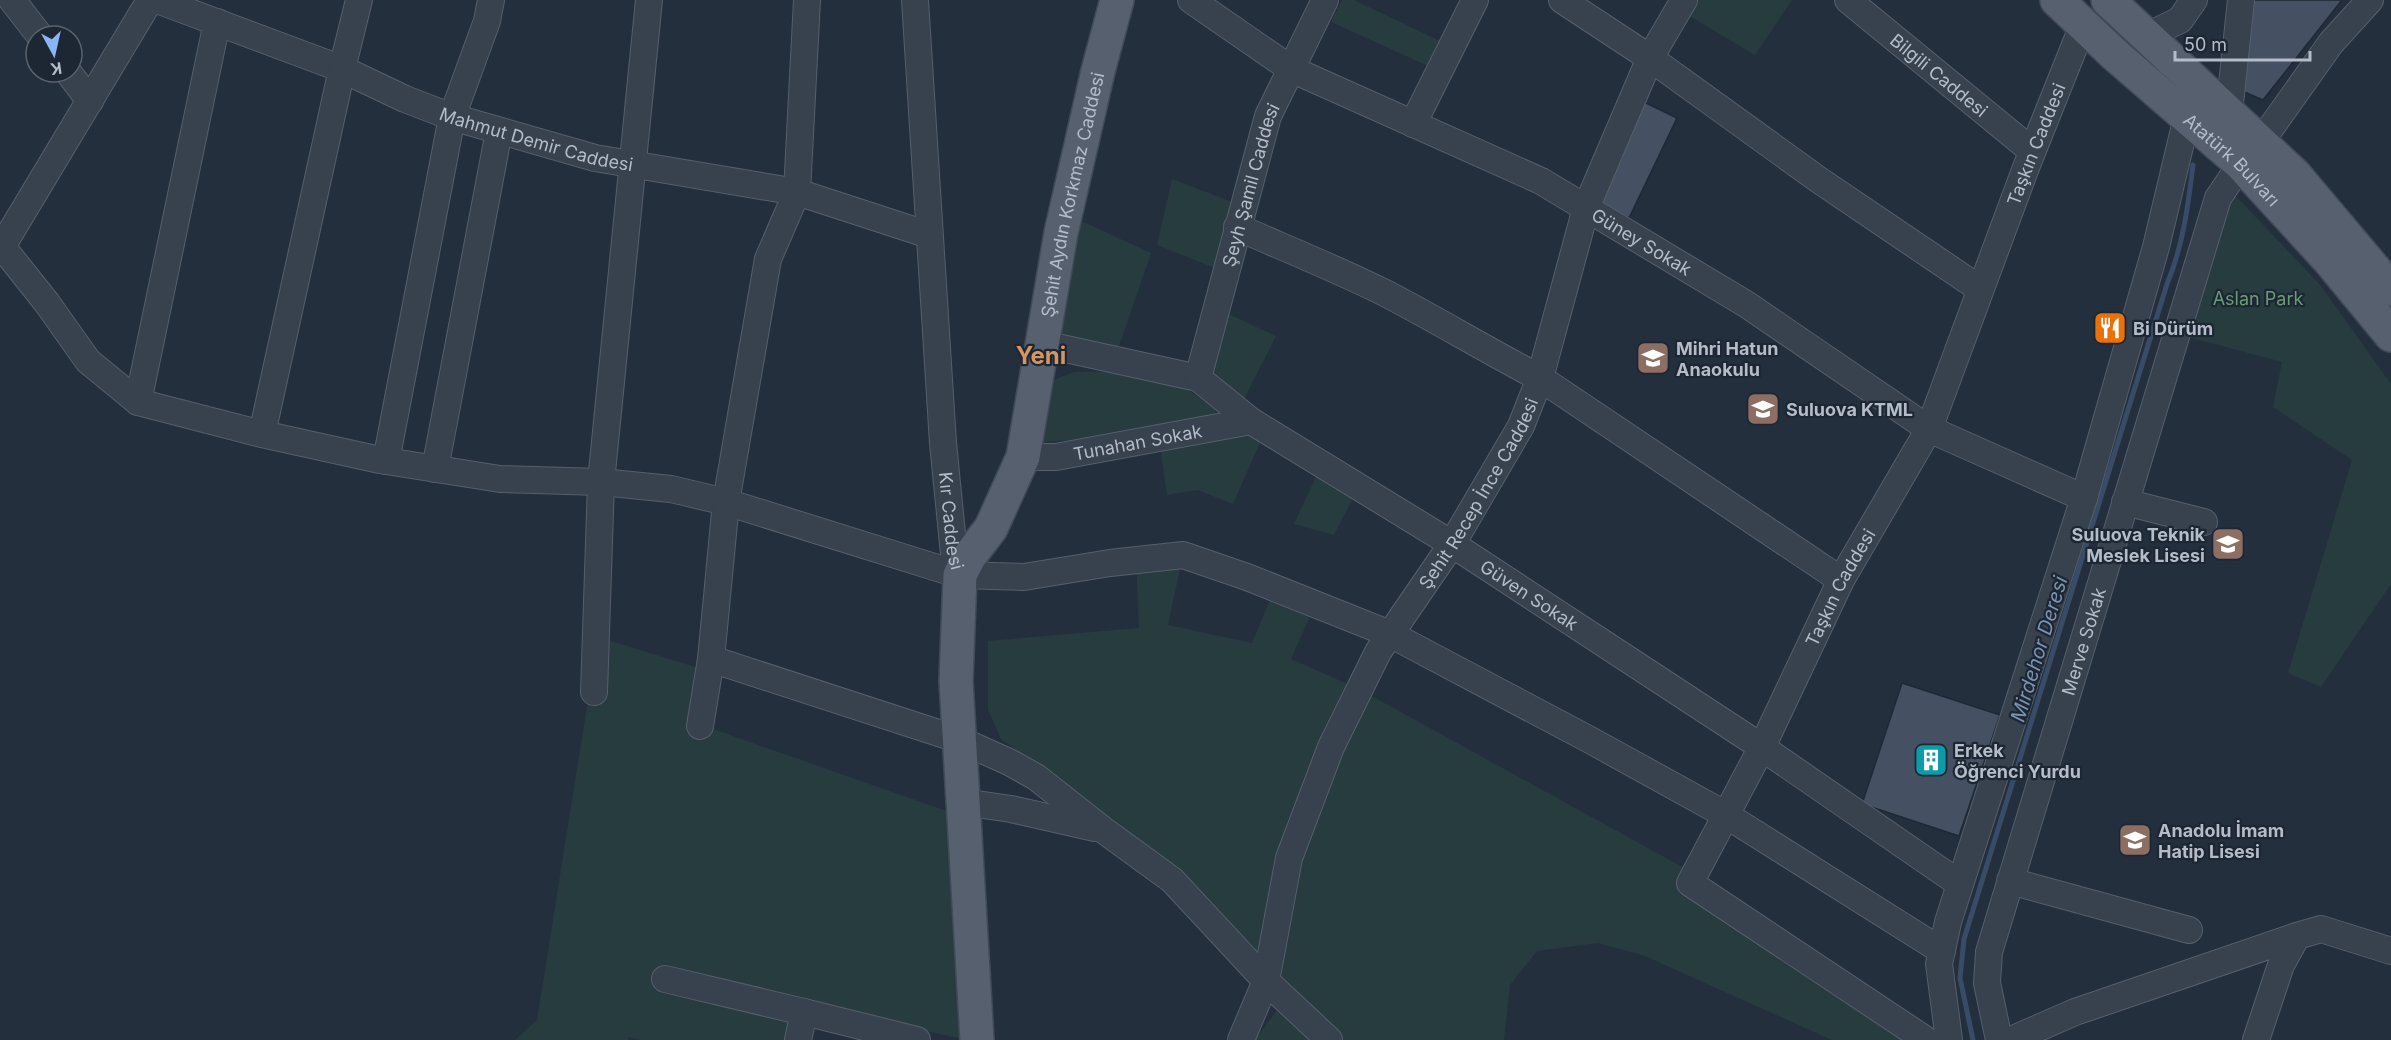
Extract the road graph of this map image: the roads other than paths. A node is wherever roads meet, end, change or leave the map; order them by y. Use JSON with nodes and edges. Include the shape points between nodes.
{"nodes":[{"id":1,"x":12,"y":0,"type":"edge"},
{"id":2,"x":150,"y":0,"type":"edge"},
{"id":3,"x":359,"y":0,"type":"edge"},
{"id":4,"x":491,"y":0,"type":"edge"},
{"id":5,"x":649,"y":0,"type":"edge"},
{"id":6,"x":807,"y":0,"type":"edge"},
{"id":7,"x":915,"y":0,"type":"edge"},
{"id":8,"x":1098,"y":0,"type":"edge"},
{"id":9,"x":1117,"y":0,"type":"edge"},
{"id":10,"x":1191,"y":0,"type":"edge"},
{"id":11,"x":1325,"y":0,"type":"edge"},
{"id":12,"x":1475,"y":0,"type":"edge"},
{"id":13,"x":1562,"y":0,"type":"edge"},
{"id":14,"x":1684,"y":0,"type":"edge"},
{"id":15,"x":1848,"y":0,"type":"edge"},
{"id":16,"x":2057,"y":0,"type":"edge"},
{"id":17,"x":2108,"y":0,"type":"edge"},
{"id":18,"x":2194,"y":0,"type":"edge"},
{"id":19,"x":2241,"y":0,"type":"edge"},
{"id":20,"x":2370,"y":0,"type":"edge"},
{"id":21,"x":170,"y":2,"type":"edge"},
{"id":22,"x":217,"y":22,"type":"junction"},
{"id":23,"x":31,"y":24,"type":"edge"},
{"id":24,"x":2083,"y":25,"type":"junction"},
{"id":25,"x":2146,"y":36,"type":"junction"},
{"id":26,"x":1650,"y":58,"type":"junction"},
{"id":27,"x":342,"y":69,"type":"junction"},
{"id":28,"x":1291,"y":69,"type":"junction"},
{"id":29,"x":77,"y":84,"type":"edge"},
{"id":30,"x":90,"y":101,"type":"junction"},
{"id":31,"x":2229,"y":113,"type":"junction"},
{"id":32,"x":452,"y":117,"type":"junction"},
{"id":33,"x":2187,"y":117,"type":"junction"},
{"id":34,"x":1413,"y":124,"type":"junction"},
{"id":35,"x":499,"y":130,"type":"junction"},
{"id":36,"x":2032,"y":151,"type":"junction"},
{"id":37,"x":2244,"y":162,"type":"junction"},
{"id":38,"x":633,"y":165,"type":"junction"},
{"id":39,"x":797,"y":192,"type":"junction"},
{"id":40,"x":1586,"y":208,"type":"junction"},
{"id":41,"x":1237,"y":227,"type":"junction"},
{"id":42,"x":929,"y":235,"type":"junction"},
{"id":43,"x":1,"y":247,"type":"edge"},
{"id":44,"x":1980,"y":289,"type":"junction"},
{"id":45,"x":2391,"y":289,"type":"edge"},
{"id":46,"x":2391,"y":336,"type":"edge"},
{"id":47,"x":1043,"y":344,"type":"junction"},
{"id":48,"x":1198,"y":378,"type":"junction"},
{"id":49,"x":1540,"y":378,"type":"junction"},
{"id":50,"x":138,"y":402,"type":"junction"},
{"id":51,"x":1251,"y":421,"type":"junction"},
{"id":52,"x":1929,"y":429,"type":"junction"},
{"id":53,"x":262,"y":434,"type":"junction"},
{"id":54,"x":1023,"y":458,"type":"junction"},
{"id":55,"x":386,"y":461,"type":"junction"},
{"id":56,"x":435,"y":469,"type":"junction"},
{"id":57,"x":602,"y":482,"type":"junction"},
{"id":58,"x":2084,"y":498,"type":"junction"},
{"id":59,"x":726,"y":502,"type":"junction"},
{"id":60,"x":2125,"y":502,"type":"junction"},
{"id":61,"x":2204,"y":522,"type":"dead end"},
{"id":62,"x":1452,"y":544,"type":"junction"},
{"id":63,"x":964,"y":566,"type":"junction"},
{"id":64,"x":1841,"y":580,"type":"junction"},
{"id":65,"x":1390,"y":634,"type":"junction"},
{"id":66,"x":711,"y":659,"type":"junction"},
{"id":67,"x":594,"y":692,"type":"dead end"},
{"id":68,"x":700,"y":726,"type":"dead end"},
{"id":69,"x":960,"y":740,"type":"junction"},
{"id":70,"x":1762,"y":747,"type":"junction"},
{"id":71,"x":963,"y":802,"type":"junction"},
{"id":72,"x":1726,"y":815,"type":"junction"},
{"id":73,"x":1102,"y":829,"type":"junction"},
{"id":74,"x":2010,"y":881,"type":"junction"},
{"id":75,"x":1960,"y":884,"type":"junction"},
{"id":76,"x":2189,"y":930,"type":"dead end"},
{"id":77,"x":2297,"y":936,"type":"junction"},
{"id":78,"x":1942,"y":951,"type":"junction"},
{"id":79,"x":2391,"y":951,"type":"edge"},
{"id":80,"x":665,"y":979,"type":"dead end"},
{"id":81,"x":1266,"y":981,"type":"junction"},
{"id":82,"x":804,"y":1012,"type":"junction"},
{"id":83,"x":798,"y":1040,"type":"edge"},
{"id":84,"x":918,"y":1040,"type":"edge"},
{"id":85,"x":977,"y":1040,"type":"edge"},
{"id":86,"x":1241,"y":1040,"type":"edge"},
{"id":87,"x":1329,"y":1040,"type":"edge"},
{"id":88,"x":1926,"y":1040,"type":"edge"},
{"id":89,"x":1949,"y":1040,"type":"edge"},
{"id":90,"x":1999,"y":1040,"type":"edge"},
{"id":91,"x":2011,"y":1040,"type":"edge"},
{"id":92,"x":2256,"y":1040,"type":"edge"}],
"edges":[{"from":1,"to":23,"type":"street"},
{"from":2,"to":30,"type":"street"},
{"from":3,"to":27,"type":"street"},
{"from":4,"to":32,"type":"street"},
{"from":5,"to":38,"type":"street"},
{"from":6,"to":39,"type":"street"},
{"from":7,"to":42,"type":"street","name":"Kır Caddesi"},
{"from":8,"to":63,"type":"main road","name":"Şehit Aydın Korkmaz Caddesi","via":[[1052,192],[1011,426]]},
{"from":9,"to":47,"type":"main road","name":"Şehit Aydın Korkmaz Caddesi","via":[[1061,233]]},
{"from":10,"to":28,"type":"street","name":"Güney Sokak"},
{"from":11,"to":28,"type":"street","name":"Şeyh Şamil Caddesi"},
{"from":12,"to":34,"type":"street"},
{"from":13,"to":26,"type":"street"},
{"from":14,"to":26,"type":"street","name":"Şehit Recep İnce Caddesi"},
{"from":15,"to":36,"type":"street","name":"Bilgili Caddesi"},
{"from":16,"to":24,"type":"main road","name":"Atatürk Bulvarı"},
{"from":17,"to":25,"type":"main road","name":"Atatürk Bulvarı"},
{"from":18,"to":25,"type":"street","via":[[2180,20]]},
{"from":19,"to":31,"type":"street"},
{"from":20,"to":37,"type":"street","name":"Merve Sokak","via":[[2331,43]]},
{"from":21,"to":22,"type":"street","name":"Mahmut Demir Caddesi"},
{"from":22,"to":27,"type":"street","name":"Mahmut Demir Caddesi"},
{"from":22,"to":50,"type":"street"},
{"from":24,"to":33,"type":"main road","name":"Atatürk Bulvarı"},
{"from":24,"to":36,"type":"street","name":"Taşkın Caddesi"},
{"from":25,"to":31,"type":"main road","name":"Atatürk Bulvarı"},
{"from":26,"to":40,"type":"street","name":"Şehit Recep İnce Caddesi"},
{"from":26,"to":44,"type":"street","via":[[1818,180]]},
{"from":27,"to":32,"type":"street","name":"Mahmut Demir Caddesi"},
{"from":27,"to":53,"type":"street"},
{"from":28,"to":34,"type":"street","name":"Güney Sokak"},
{"from":28,"to":41,"type":"street","name":"Şeyh Şamil Caddesi","via":[[1268,116]]},
{"from":29,"to":30,"type":"street"},
{"from":30,"to":43,"type":"street"},
{"from":31,"to":37,"type":"main road","name":"Atatürk Bulvarı"},
{"from":32,"to":35,"type":"street","name":"Mahmut Demir Caddesi"},
{"from":32,"to":55,"type":"street"},
{"from":33,"to":37,"type":"main road","name":"Atatürk Bulvarı"},
{"from":33,"to":58,"type":"street","via":[[2156,247]]},
{"from":34,"to":40,"type":"street","name":"Güney Sokak","via":[[1541,181]]},
{"from":35,"to":38,"type":"street","name":"Mahmut Demir Caddesi"},
{"from":35,"to":56,"type":"street"},
{"from":36,"to":44,"type":"street","name":"Taşkın Caddesi"},
{"from":37,"to":45,"type":"main road","name":"Atatürk Bulvarı","via":[[2295,175]]},
{"from":37,"to":46,"type":"main road","name":"Atatürk Bulvarı"},
{"from":37,"to":60,"type":"street","name":"Merve Sokak","via":[[2218,198]]},
{"from":38,"to":39,"type":"street","name":"Mahmut Demir Caddesi"},
{"from":38,"to":57,"type":"street"},
{"from":39,"to":42,"type":"street","name":"Mahmut Demir Caddesi"},
{"from":39,"to":59,"type":"street","via":[[768,259]]},
{"from":40,"to":49,"type":"street","name":"Şehit Recep İnce Caddesi"},
{"from":40,"to":52,"type":"street","name":"Güney Sokak","via":[[1746,304]]},
{"from":41,"to":48,"type":"street","name":"Şeyh Şamil Caddesi"},
{"from":41,"to":49,"type":"street","via":[[1385,293]]},
{"from":42,"to":63,"type":"street","name":"Kır Caddesi","via":[[954,554]]},
{"from":43,"to":50,"type":"street","via":[[88,361]]},
{"from":44,"to":52,"type":"street","name":"Taşkın Caddesi"},
{"from":47,"to":48,"type":"street","name":"Güven Sokak"},
{"from":47,"to":54,"type":"main road","name":"Şehit Aydın Korkmaz Caddesi"},
{"from":48,"to":51,"type":"street","name":"Güven Sokak"},
{"from":49,"to":62,"type":"street","name":"Şehit Recep İnce Caddesi","via":[[1521,426]]},
{"from":49,"to":64,"type":"street"},
{"from":50,"to":53,"type":"street"},
{"from":51,"to":54,"type":"street","name":"Tunahan Sokak","via":[[1056,457]]},
{"from":51,"to":62,"type":"street","name":"Güven Sokak"},
{"from":52,"to":58,"type":"street","name":"Güney Sokak"},
{"from":52,"to":64,"type":"street","name":"Taşkın Caddesi"},
{"from":53,"to":55,"type":"street"},
{"from":54,"to":63,"type":"main road","name":"Şehit Aydın Korkmaz Caddesi","via":[[992,528]]},
{"from":55,"to":56,"type":"street"},
{"from":56,"to":57,"type":"street","via":[[500,479]]},
{"from":57,"to":59,"type":"street","via":[[671,489]]},
{"from":57,"to":67,"type":"street"},
{"from":58,"to":75,"type":"street"},
{"from":59,"to":63,"type":"street"},
{"from":59,"to":66,"type":"street"},
{"from":60,"to":61,"type":"street"},
{"from":60,"to":74,"type":"street","name":"Merve Sokak"},
{"from":62,"to":65,"type":"street","name":"Şehit Recep İnce Caddesi"},
{"from":62,"to":70,"type":"street","name":"Güven Sokak"},
{"from":63,"to":65,"type":"street","via":[[1024,577],[1183,555]]},
{"from":63,"to":69,"type":"main road","name":"Kır Caddesi","via":[[956,681]]},
{"from":64,"to":70,"type":"street","name":"Taşkın Caddesi"},
{"from":65,"to":72,"type":"street"},
{"from":65,"to":81,"type":"street","name":"Şehit Recep İnce Caddesi","via":[[1330,747],[1289,858]]},
{"from":66,"to":68,"type":"street"},
{"from":66,"to":69,"type":"street"},
{"from":69,"to":71,"type":"main road","name":"Kır Caddesi"},
{"from":69,"to":73,"type":"street","via":[[1036,777]]},
{"from":70,"to":72,"type":"street","name":"Taşkın Caddesi"},
{"from":70,"to":75,"type":"street","name":"Güven Sokak"},
{"from":71,"to":73,"type":"street","via":[[1011,808]]},
{"from":71,"to":85,"type":"main road","name":"Kır Caddesi"},
{"from":72,"to":78,"type":"street"},
{"from":72,"to":88,"type":"street","name":"Taşkın Caddesi","via":[[1690,883]]},
{"from":73,"to":81,"type":"street","via":[[1172,880]]},
{"from":74,"to":76,"type":"street"},
{"from":74,"to":90,"type":"street","name":"Merve Sokak","via":[[1989,952],[1988,983]]},
{"from":75,"to":78,"type":"street"},
{"from":77,"to":79,"type":"street","via":[[2321,929]]},
{"from":77,"to":91,"type":"street","via":[[2075,1012]]},
{"from":77,"to":92,"type":"street","via":[[2281,965]]},
{"from":78,"to":89,"type":"street","via":[[1939,964]]},
{"from":80,"to":82,"type":"street"},
{"from":81,"to":86,"type":"street","name":"Şehit Recep İnce Caddesi"},
{"from":81,"to":87,"type":"street"},
{"from":82,"to":83,"type":"street"},
{"from":82,"to":84,"type":"street"}]}
